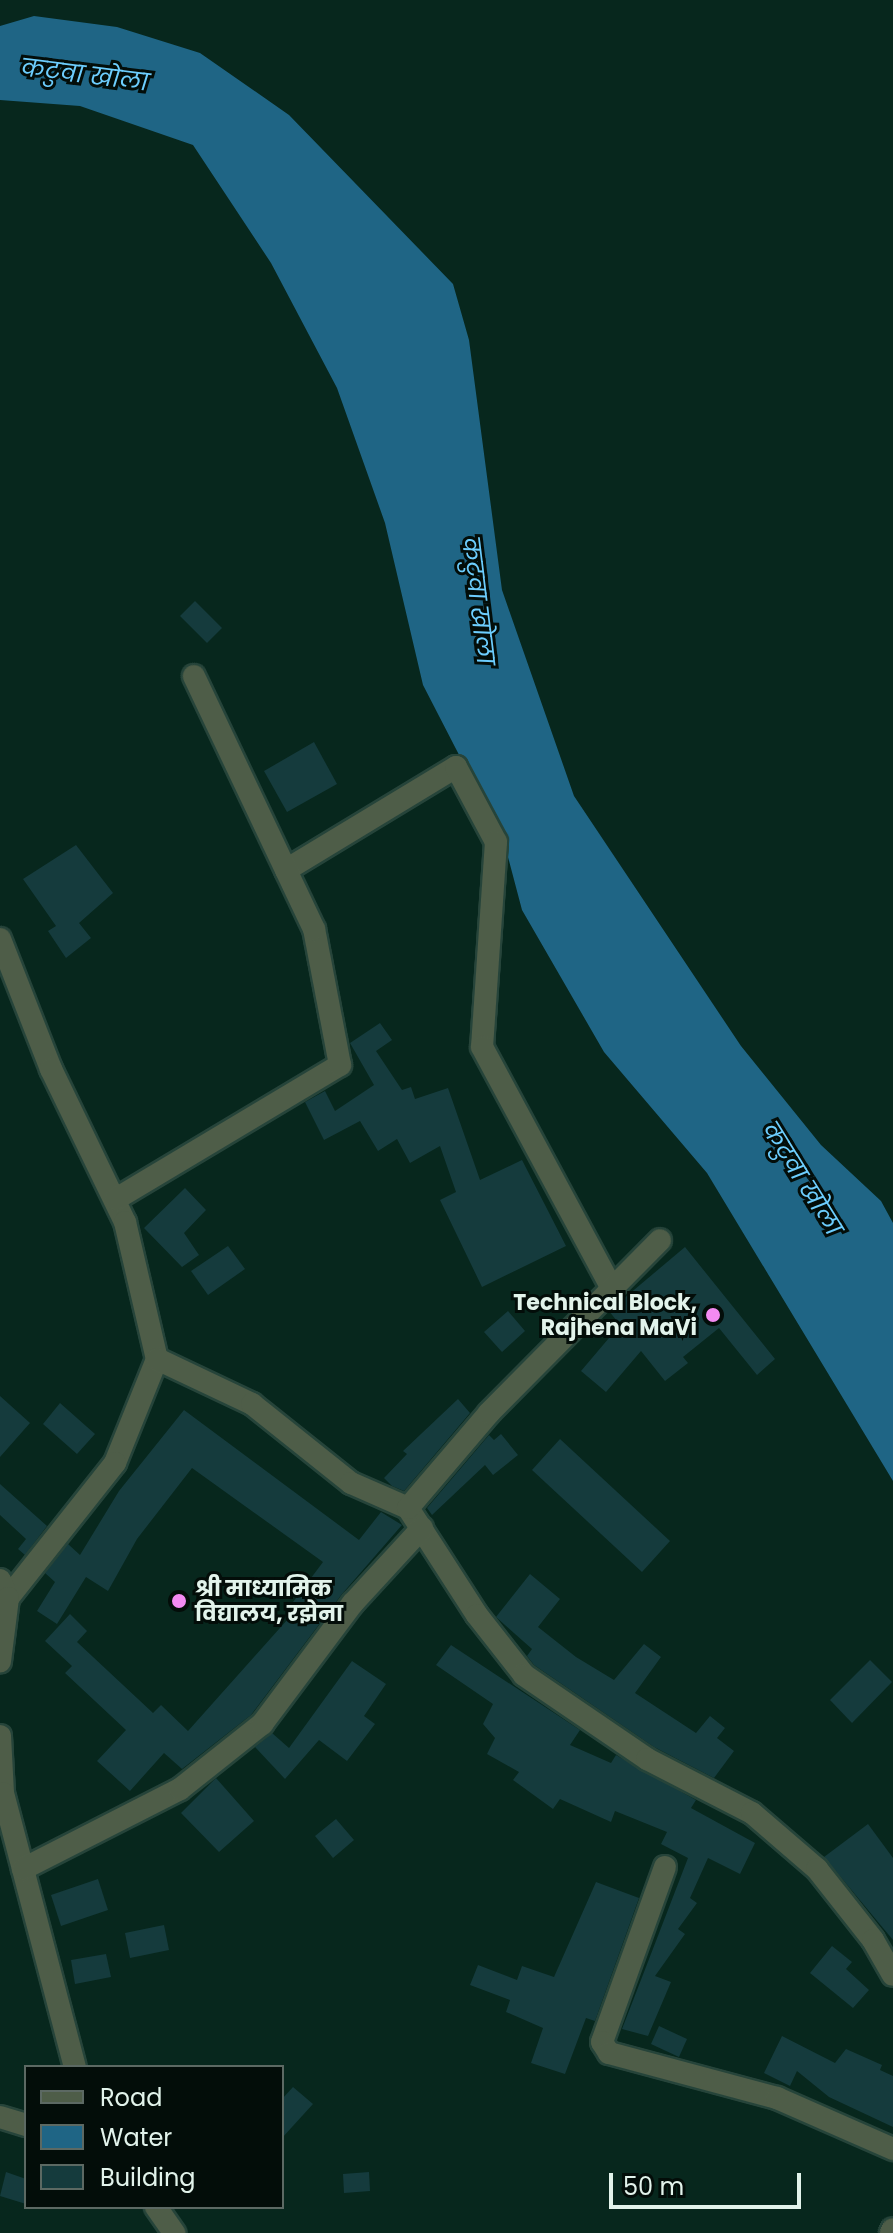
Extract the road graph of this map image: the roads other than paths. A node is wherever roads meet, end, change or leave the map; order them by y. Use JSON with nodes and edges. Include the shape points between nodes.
{"nodes":[{"id":1,"x":194,"y":676,"type":"dead end"},
{"id":2,"x":286,"y":870,"type":"junction"},
{"id":3,"x":0,"y":939,"type":"edge"},
{"id":4,"x":116,"y":1199,"type":"junction"},
{"id":5,"x":660,"y":1240,"type":"dead end"},
{"id":6,"x":612,"y":1288,"type":"junction"},
{"id":7,"x":157,"y":1359,"type":"junction"},
{"id":8,"x":408,"y":1508,"type":"junction"},
{"id":9,"x":422,"y":1528,"type":"junction"},
{"id":10,"x":4,"y":1589,"type":"edge"},
{"id":11,"x":0,"y":1661,"type":"edge"},
{"id":12,"x":0,"y":1736,"type":"edge"},
{"id":13,"x":665,"y":1867,"type":"dead end"},
{"id":14,"x":23,"y":1869,"type":"junction"},
{"id":15,"x":893,"y":1975,"type":"edge"},
{"id":16,"x":74,"y":2065,"type":"edge"},
{"id":17,"x":0,"y":2117,"type":"edge"},
{"id":18,"x":24,"y":2124,"type":"edge"},
{"id":19,"x":893,"y":2149,"type":"edge"},
{"id":20,"x":157,"y":2209,"type":"edge"},
{"id":21,"x":174,"y":2233,"type":"edge"}],
"edges":[{"from":1,"to":2,"type":"street"},
{"from":2,"to":4,"type":"street","via":[[314,929],[340,1065]]},
{"from":2,"to":6,"type":"street","via":[[456,767],[496,842],[482,1047]]},
{"from":3,"to":4,"type":"street","via":[[51,1069]]},
{"from":4,"to":7,"type":"street"},
{"from":5,"to":6,"type":"street"},
{"from":6,"to":8,"type":"street","via":[[489,1413]]},
{"from":7,"to":8,"type":"street","via":[[241,1398],[351,1483]]},
{"from":7,"to":10,"type":"street","via":[[115,1463]]},
{"from":8,"to":9,"type":"street"},
{"from":9,"to":14,"type":"street","via":[[353,1603],[262,1724],[180,1789]]},
{"from":9,"to":15,"type":"street","via":[[477,1615],[524,1675],[647,1759],[752,1813],[817,1869],[873,1940]]},
{"from":10,"to":11,"type":"street"},
{"from":12,"to":14,"type":"street","via":[[3,1793]]},
{"from":13,"to":19,"type":"street","via":[[602,2042],[609,2053],[777,2098]]},
{"from":14,"to":16,"type":"street"},
{"from":17,"to":18,"type":"street"},
{"from":20,"to":21,"type":"street"}]}
